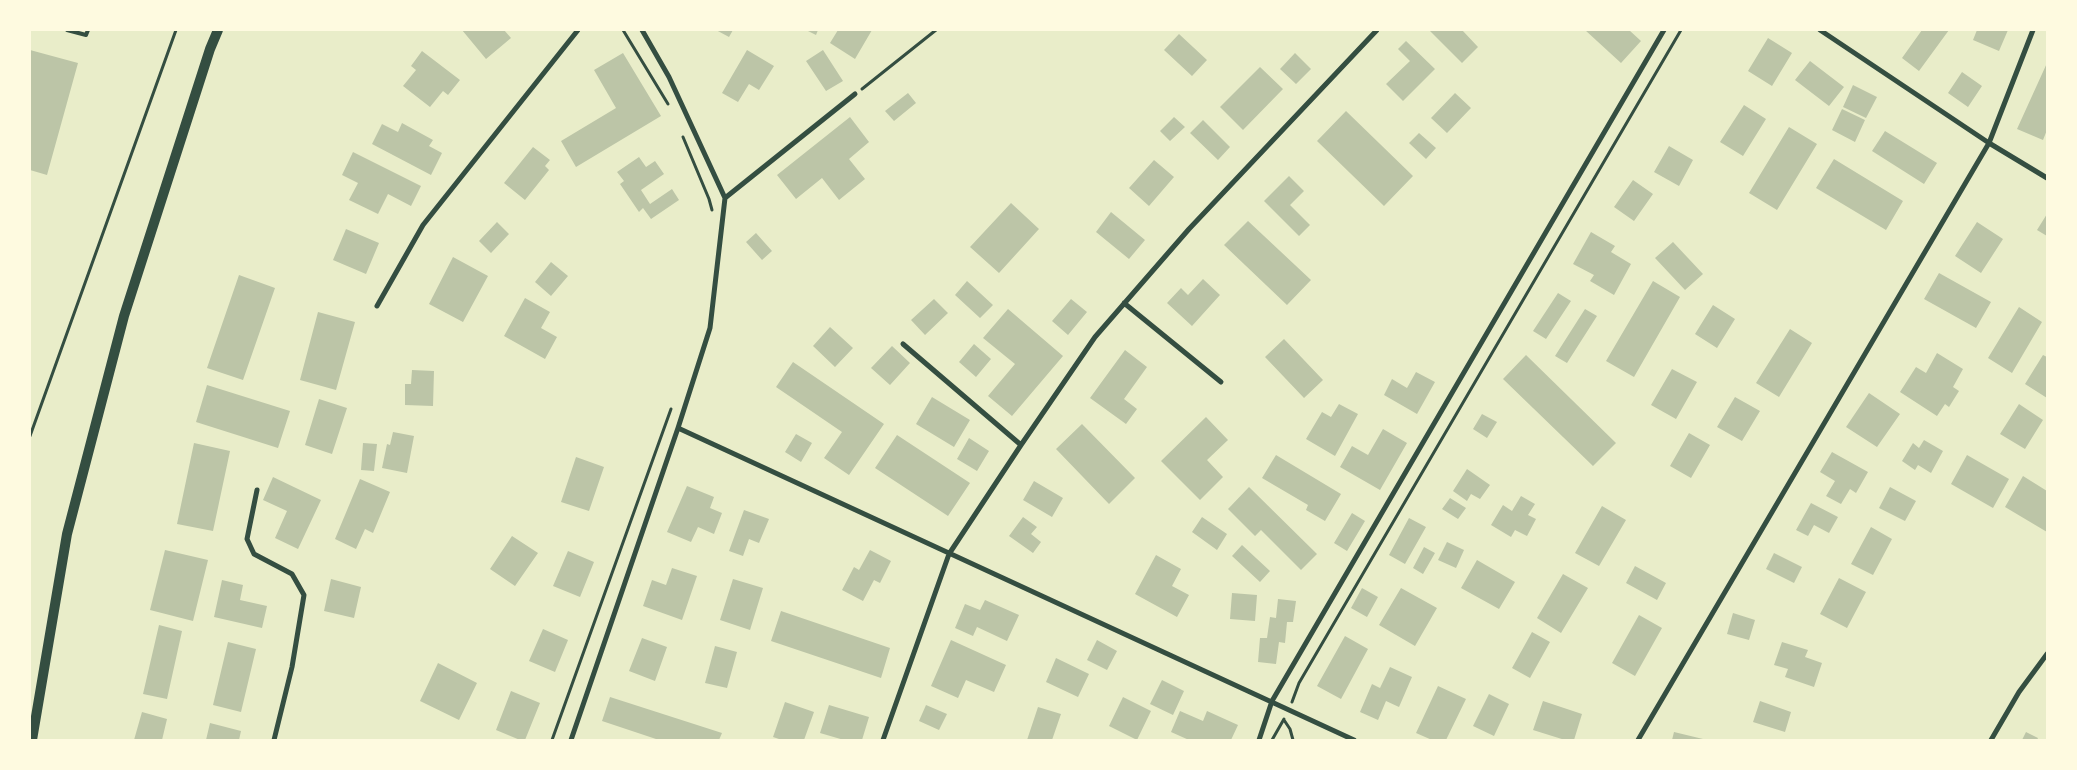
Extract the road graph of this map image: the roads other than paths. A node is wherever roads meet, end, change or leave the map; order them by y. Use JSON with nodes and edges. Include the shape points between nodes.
{"nodes":[{"id":1,"x":67,"y":30,"type":"edge"},
{"id":2,"x":88,"y":30,"type":"edge"},
{"id":3,"x":218,"y":30,"type":"edge"},
{"id":4,"x":578,"y":30,"type":"edge"},
{"id":5,"x":642,"y":30,"type":"edge"},
{"id":6,"x":1378,"y":30,"type":"edge"},
{"id":7,"x":1664,"y":30,"type":"edge"},
{"id":8,"x":1820,"y":30,"type":"edge"},
{"id":9,"x":2033,"y":30,"type":"edge"},
{"id":10,"x":855,"y":94,"type":"road end"},
{"id":11,"x":1989,"y":143,"type":"junction"},
{"id":12,"x":2047,"y":178,"type":"edge"},
{"id":13,"x":725,"y":198,"type":"junction"},
{"id":14,"x":1124,"y":302,"type":"junction"},
{"id":15,"x":377,"y":306,"type":"dead end"},
{"id":16,"x":902,"y":344,"type":"dead end"},
{"id":17,"x":1221,"y":382,"type":"dead end"},
{"id":18,"x":678,"y":428,"type":"junction"},
{"id":19,"x":1021,"y":444,"type":"junction"},
{"id":20,"x":257,"y":490,"type":"dead end"},
{"id":21,"x":948,"y":554,"type":"junction"},
{"id":22,"x":2047,"y":654,"type":"edge"},
{"id":23,"x":1272,"y":701,"type":"junction"},
{"id":24,"x":32,"y":740,"type":"edge"},
{"id":25,"x":274,"y":740,"type":"edge"},
{"id":26,"x":572,"y":740,"type":"edge"},
{"id":27,"x":883,"y":740,"type":"edge"},
{"id":28,"x":1259,"y":740,"type":"edge"},
{"id":29,"x":1354,"y":740,"type":"edge"},
{"id":30,"x":1638,"y":740,"type":"edge"},
{"id":31,"x":1991,"y":740,"type":"edge"}],
"edges":[{"from":1,"to":2,"type":"lane","via":[[86,36]]},
{"from":3,"to":24,"type":"main road","via":[[119,335],[67,534]]},
{"from":4,"to":15,"type":"street","via":[[423,225]]},
{"from":5,"to":13,"type":"street","via":[[669,77]]},
{"from":6,"to":14,"type":"street"},
{"from":7,"to":23,"type":"street"},
{"from":8,"to":11,"type":"street"},
{"from":9,"to":11,"type":"street"},
{"from":10,"to":13,"type":"street"},
{"from":11,"to":12,"type":"street"},
{"from":11,"to":30,"type":"street"},
{"from":13,"to":18,"type":"street","via":[[710,328]]},
{"from":14,"to":17,"type":"street"},
{"from":14,"to":19,"type":"street","via":[[1095,337]]},
{"from":16,"to":19,"type":"street"},
{"from":18,"to":21,"type":"street"},
{"from":18,"to":26,"type":"street"},
{"from":19,"to":21,"type":"street"},
{"from":20,"to":25,"type":"street","via":[[247,539],[254,554],[292,574],[304,595],[292,667]]},
{"from":21,"to":23,"type":"street"},
{"from":21,"to":27,"type":"street"},
{"from":22,"to":31,"type":"street","via":[[2019,692]]},
{"from":23,"to":28,"type":"street"},
{"from":23,"to":29,"type":"street"}]}
